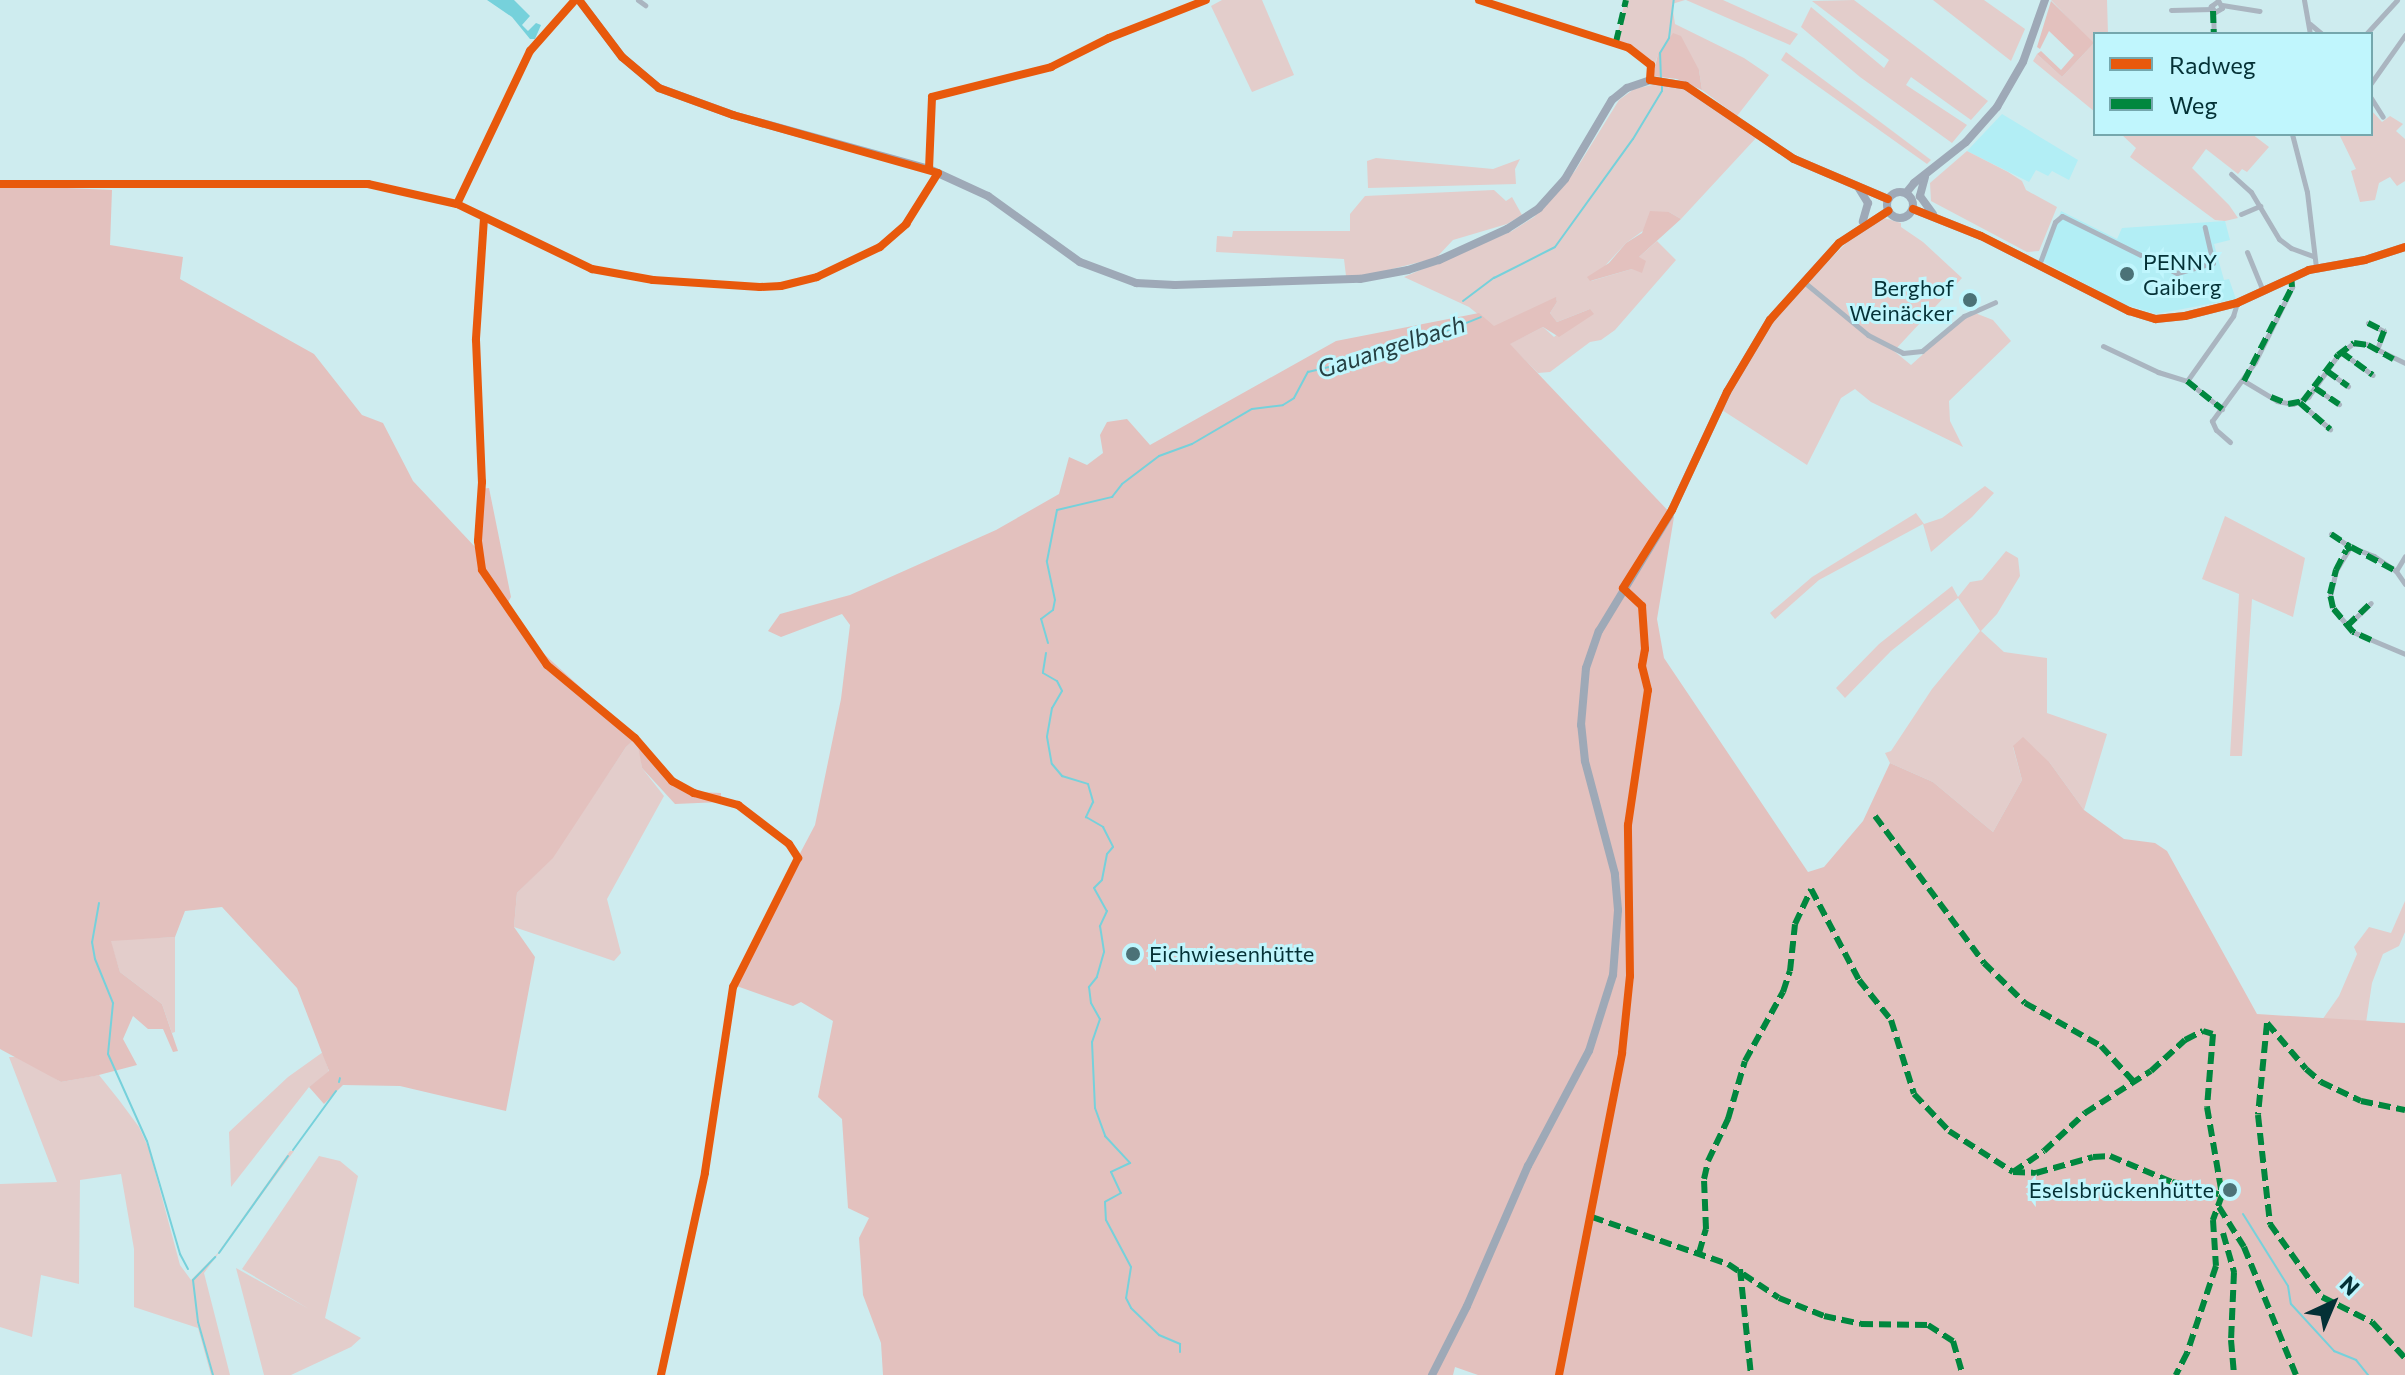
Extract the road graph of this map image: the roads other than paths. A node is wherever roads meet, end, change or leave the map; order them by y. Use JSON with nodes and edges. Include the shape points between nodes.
{"nodes":[{"id":1,"x":579,"y":0,"type":"edge"},
{"id":2,"x":638,"y":0,"type":"edge"},
{"id":3,"x":2045,"y":0,"type":"edge"},
{"id":4,"x":2304,"y":0,"type":"edge"},
{"id":5,"x":2397,"y":0,"type":"edge"},
{"id":6,"x":2219,"y":2,"type":"edge"},
{"id":7,"x":645,"y":5,"type":"dead end"},
{"id":8,"x":2171,"y":10,"type":"dead end"},
{"id":9,"x":2212,"y":10,"type":"junction"},
{"id":10,"x":2260,"y":11,"type":"dead end"},
{"id":11,"x":2310,"y":23,"type":"junction"},
{"id":12,"x":2214,"y":32,"type":"edge"},
{"id":13,"x":2310,"y":32,"type":"edge"},
{"id":14,"x":2320,"y":32,"type":"edge"},
{"id":15,"x":2368,"y":32,"type":"edge"},
{"id":16,"x":2405,"y":35,"type":"edge"},
{"id":17,"x":2373,"y":80,"type":"edge"},
{"id":18,"x":2373,"y":101,"type":"edge"},
{"id":19,"x":2383,"y":117,"type":"dead end"},
{"id":20,"x":2293,"y":136,"type":"edge"},
{"id":21,"x":2231,"y":174,"type":"dead end"},
{"id":22,"x":1926,"y":177,"type":"junction"},
{"id":23,"x":1856,"y":184,"type":"junction"},
{"id":24,"x":1906,"y":193,"type":"junction"},
{"id":25,"x":1888,"y":199,"type":"junction"},
{"id":26,"x":2260,"y":206,"type":"junction"},
{"id":27,"x":1913,"y":209,"type":"junction"},
{"id":28,"x":1888,"y":211,"type":"junction"},
{"id":29,"x":2241,"y":214,"type":"dead end"},
{"id":30,"x":1936,"y":218,"type":"junction"},
{"id":31,"x":1861,"y":225,"type":"junction"},
{"id":32,"x":2205,"y":227,"type":"dead end"},
{"id":33,"x":2405,"y":247,"type":"edge"},
{"id":34,"x":2247,"y":252,"type":"dead end"},
{"id":35,"x":2313,"y":256,"type":"junction"},
{"id":36,"x":2039,"y":265,"type":"junction"},
{"id":37,"x":2316,"y":268,"type":"junction"},
{"id":38,"x":2291,"y":278,"type":"junction"},
{"id":39,"x":1803,"y":281,"type":"junction"},
{"id":40,"x":2263,"y":292,"type":"junction"},
{"id":41,"x":1995,"y":302,"type":"dead end"},
{"id":42,"x":2237,"y":303,"type":"junction"},
{"id":43,"x":2368,"y":323,"type":"dead end"},
{"id":44,"x":2103,"y":346,"type":"dead end"},
{"id":45,"x":2377,"y":349,"type":"junction"},
{"id":46,"x":2341,"y":352,"type":"junction"},
{"id":47,"x":2405,"y":363,"type":"edge"},
{"id":48,"x":2327,"y":371,"type":"junction"},
{"id":49,"x":2373,"y":375,"type":"dead end"},
{"id":50,"x":2187,"y":381,"type":"junction"},
{"id":51,"x":2244,"y":381,"type":"junction"},
{"id":52,"x":2348,"y":386,"type":"dead end"},
{"id":53,"x":2315,"y":388,"type":"junction"},
{"id":54,"x":2300,"y":403,"type":"junction"},
{"id":55,"x":2339,"y":404,"type":"dead end"},
{"id":56,"x":2222,"y":409,"type":"junction"},
{"id":57,"x":2330,"y":429,"type":"dead end"},
{"id":58,"x":2230,"y":442,"type":"dead end"},
{"id":59,"x":2331,"y":534,"type":"dead end"},
{"id":60,"x":2350,"y":547,"type":"junction"},
{"id":61,"x":2405,"y":556,"type":"edge"},
{"id":62,"x":2396,"y":571,"type":"junction"},
{"id":63,"x":2405,"y":584,"type":"edge"},
{"id":64,"x":2371,"y":603,"type":"dead end"},
{"id":65,"x":2347,"y":626,"type":"junction"},
{"id":66,"x":2405,"y":654,"type":"edge"},
{"id":67,"x":1432,"y":1375,"type":"edge"}],
"edges":[{"from":1,"to":23,"type":"main road","via":[[622,57],[659,88],[721,112],[929,169],[988,196],[1087,266],[1150,285],[1360,279],[1446,257],[1539,208],[1565,179],[1612,100],[1650,80],[1686,86],[1794,159]]},
{"from":2,"to":7,"type":"street"},
{"from":3,"to":22,"type":"main road","via":[[2029,49],[2002,99],[1966,142]]},
{"from":4,"to":11,"type":"street"},
{"from":5,"to":15,"type":"street"},
{"from":6,"to":9,"type":"street","via":[[2220,11]]},
{"from":6,"to":10,"type":"street"},
{"from":8,"to":9,"type":"street"},
{"from":9,"to":12,"type":"street"},
{"from":11,"to":13,"type":"street"},
{"from":11,"to":14,"type":"street"},
{"from":16,"to":17,"type":"street"},
{"from":18,"to":19,"type":"street"},
{"from":20,"to":35,"type":"street","via":[[2308,196]]},
{"from":21,"to":26,"type":"street"},
{"from":22,"to":24,"type":"main road"},
{"from":22,"to":30,"type":"main road","via":[[1921,198]]},
{"from":23,"to":25,"type":"main road"},
{"from":23,"to":31,"type":"main road","via":[[1868,203]]},
{"from":24,"to":25,"type":"main road"},
{"from":24,"to":27,"type":"main road"},
{"from":25,"to":28,"type":"main road"},
{"from":26,"to":29,"type":"street"},
{"from":26,"to":35,"type":"street","via":[[2281,240]]},
{"from":27,"to":28,"type":"main road","via":[[1902,218]]},
{"from":27,"to":30,"type":"main road"},
{"from":28,"to":31,"type":"main road"},
{"from":30,"to":36,"type":"main road"},
{"from":31,"to":39,"type":"main road"},
{"from":32,"to":36,"type":"street","via":[[2213,263],[2177,273],[2062,216]]},
{"from":33,"to":37,"type":"main road"},
{"from":34,"to":40,"type":"street"},
{"from":35,"to":37,"type":"street"},
{"from":36,"to":42,"type":"main road","via":[[2136,314],[2164,319]]},
{"from":37,"to":38,"type":"main road"},
{"from":38,"to":40,"type":"main road"},
{"from":38,"to":51,"type":"street","via":[[2292,287]]},
{"from":39,"to":41,"type":"street","via":[[1868,335],[1901,352],[1922,351],[1964,316]]},
{"from":39,"to":67,"type":"main road","via":[[1742,364],[1679,498],[1591,651],[1581,725],[1585,761],[1615,874],[1613,975],[1589,1051],[1528,1166]]},
{"from":40,"to":42,"type":"main road"},
{"from":42,"to":50,"type":"street"},
{"from":43,"to":45,"type":"street","via":[[2384,331]]},
{"from":44,"to":50,"type":"street"},
{"from":45,"to":46,"type":"street","via":[[2358,342]]},
{"from":45,"to":47,"type":"street"},
{"from":46,"to":48,"type":"street"},
{"from":46,"to":49,"type":"street"},
{"from":48,"to":52,"type":"street"},
{"from":48,"to":53,"type":"street"},
{"from":50,"to":56,"type":"street"},
{"from":51,"to":54,"type":"street","via":[[2281,402]]},
{"from":51,"to":56,"type":"street"},
{"from":53,"to":54,"type":"street"},
{"from":53,"to":55,"type":"street"},
{"from":54,"to":57,"type":"street"},
{"from":56,"to":58,"type":"street","via":[[2213,425]]},
{"from":59,"to":60,"type":"street"},
{"from":60,"to":62,"type":"street"},
{"from":60,"to":65,"type":"street","via":[[2337,567],[2330,594]]},
{"from":61,"to":62,"type":"street"},
{"from":62,"to":63,"type":"street"},
{"from":64,"to":65,"type":"street"},
{"from":65,"to":66,"type":"street"}]}
